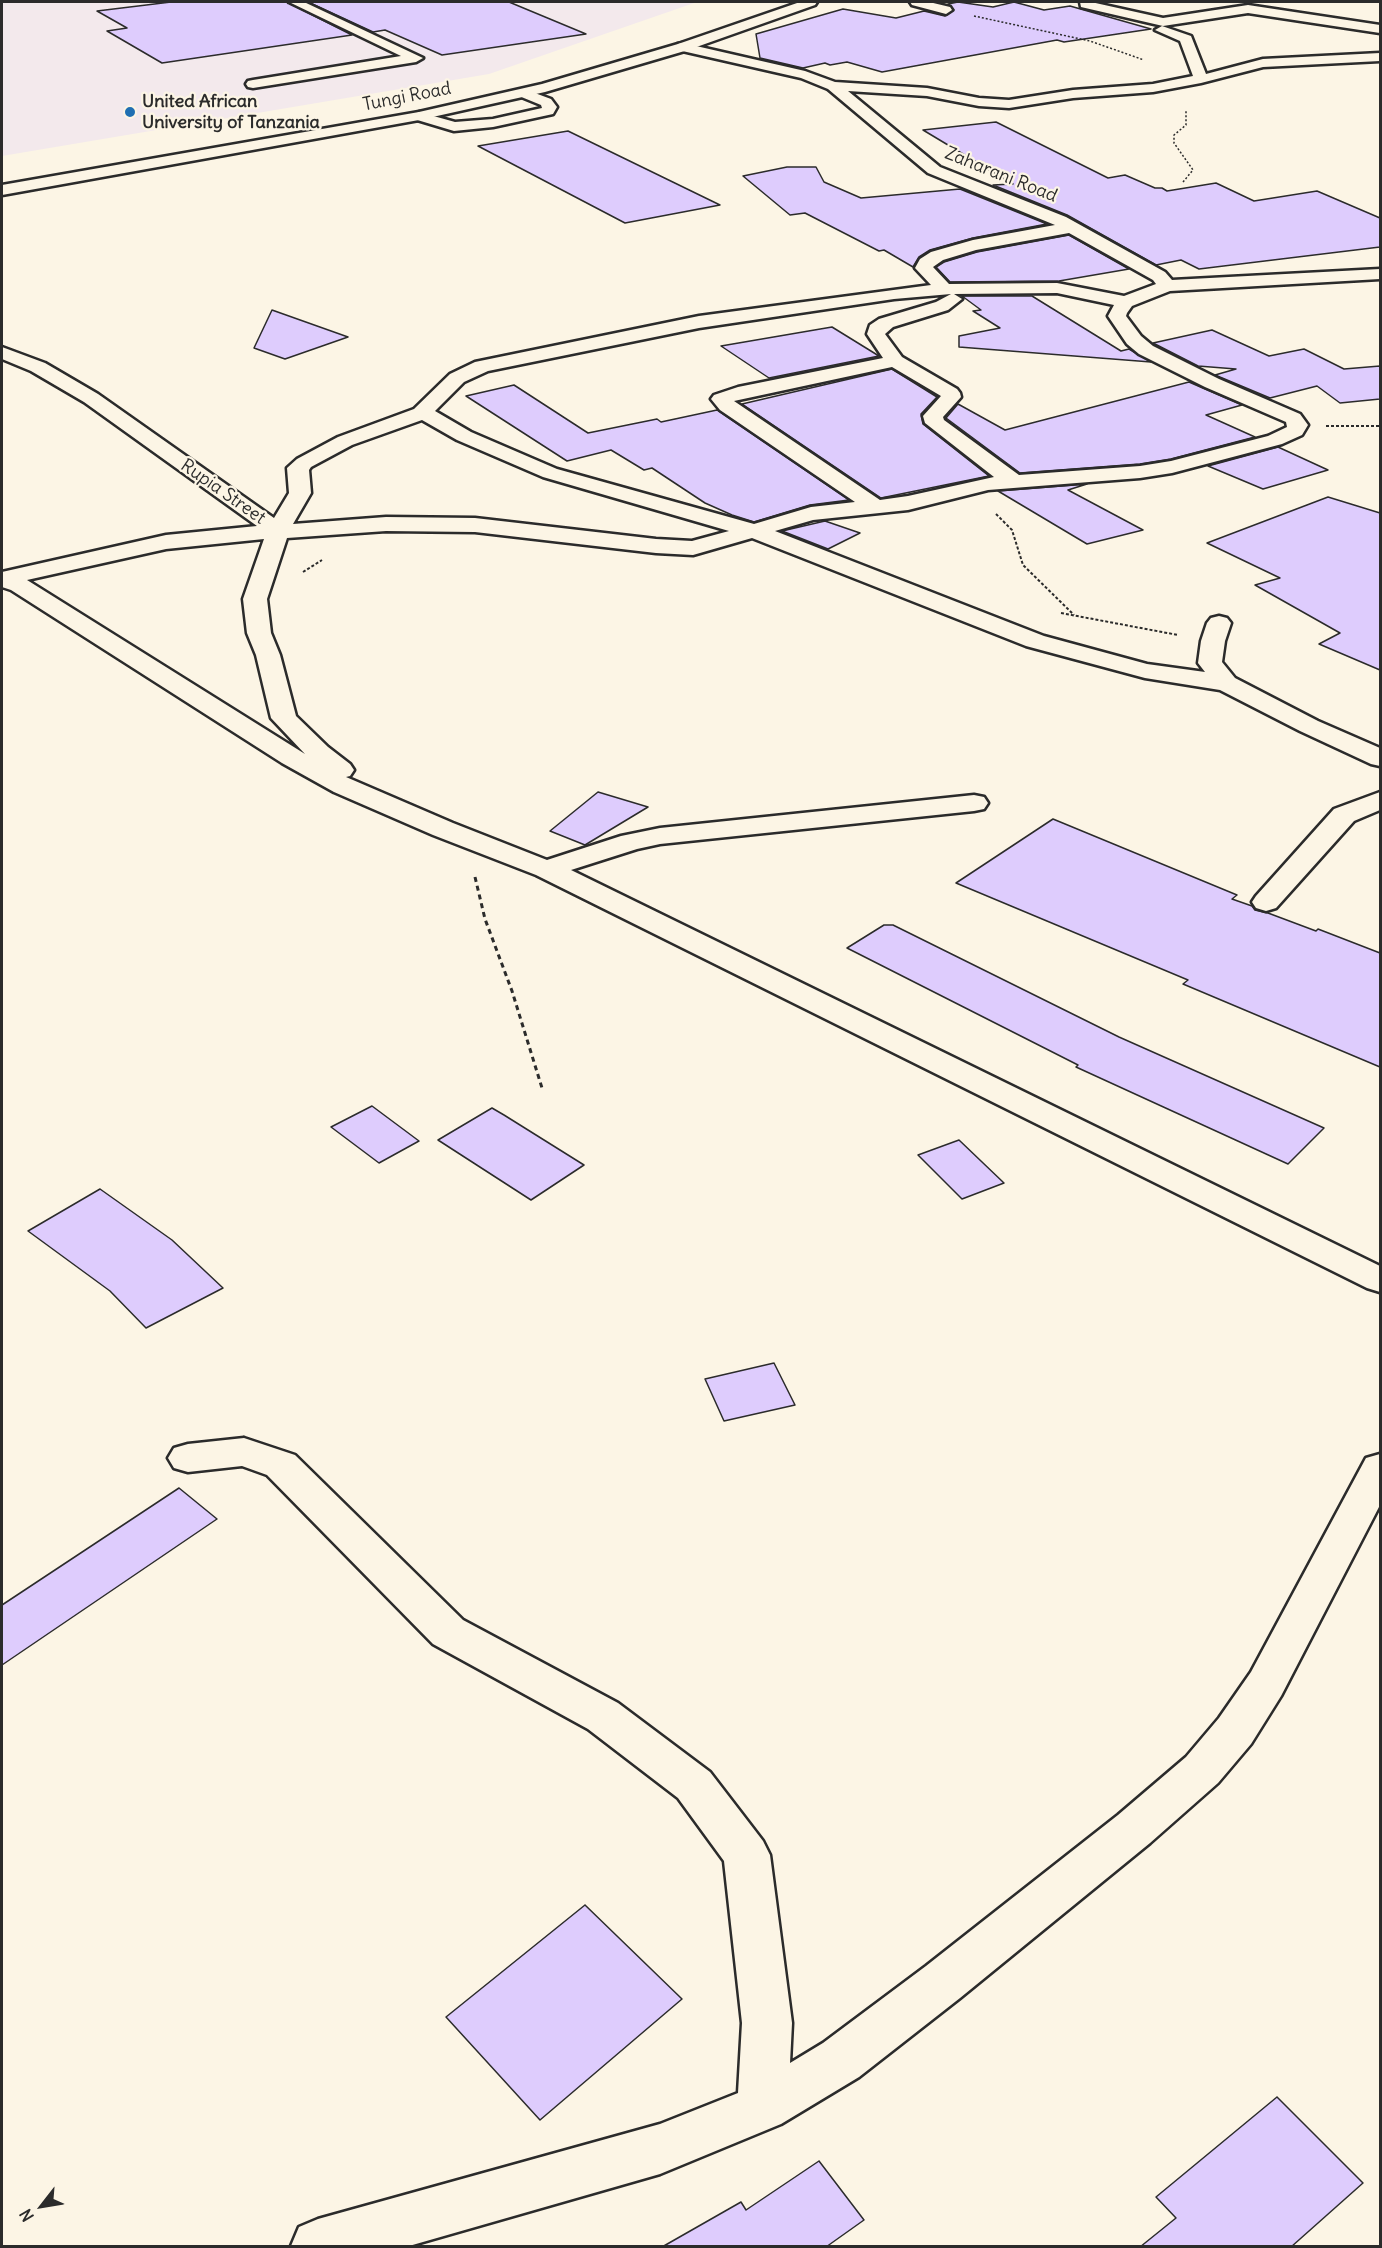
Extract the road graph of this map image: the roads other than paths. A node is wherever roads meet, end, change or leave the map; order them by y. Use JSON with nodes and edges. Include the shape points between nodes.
{"nodes":[{"id":1,"x":295,"y":2,"type":"edge"},
{"id":2,"x":811,"y":2,"type":"edge"},
{"id":3,"x":916,"y":2,"type":"edge"},
{"id":4,"x":1085,"y":4,"type":"dead end"},
{"id":5,"x":946,"y":10,"type":"road end"},
{"id":6,"x":1380,"y":29,"type":"edge"},
{"id":7,"x":1162,"y":30,"type":"dead end"},
{"id":8,"x":683,"y":47,"type":"junction"},
{"id":9,"x":1380,"y":57,"type":"edge"},
{"id":10,"x":1201,"y":79,"type":"junction"},
{"id":11,"x":253,"y":84,"type":"dead end"},
{"id":12,"x":833,"y":86,"type":"junction"},
{"id":13,"x":524,"y":93,"type":"junction"},
{"id":14,"x":419,"y":116,"type":"junction"},
{"id":15,"x":2,"y":190,"type":"edge"},
{"id":16,"x":1072,"y":227,"type":"junction"},
{"id":17,"x":1380,"y":274,"type":"edge"},
{"id":18,"x":1167,"y":286,"type":"junction"},
{"id":19,"x":952,"y":289,"type":"junction"},
{"id":20,"x":1126,"y":302,"type":"junction"},
{"id":21,"x":2,"y":353,"type":"edge"},
{"id":22,"x":895,"y":361,"type":"junction"},
{"id":23,"x":423,"y":412,"type":"junction"},
{"id":24,"x":1013,"y":481,"type":"junction"},
{"id":25,"x":876,"y":507,"type":"junction"},
{"id":26,"x":752,"y":530,"type":"junction"},
{"id":27,"x":278,"y":531,"type":"junction"},
{"id":28,"x":706,"y":546,"type":"junction"},
{"id":29,"x":811,"y":551,"type":"junction"},
{"id":30,"x":2,"y":580,"type":"edge"},
{"id":31,"x":1216,"y":632,"type":"road end"},
{"id":32,"x":1226,"y":683,"type":"junction"},
{"id":33,"x":1380,"y":758,"type":"edge"},
{"id":34,"x":343,"y":786,"type":"junction"},
{"id":35,"x":1380,"y":800,"type":"edge"},
{"id":36,"x":974,"y":803,"type":"dead end"},
{"id":37,"x":546,"y":869,"type":"junction"},
{"id":38,"x":1266,"y":902,"type":"dead end"},
{"id":39,"x":1380,"y":1280,"type":"edge"},
{"id":40,"x":188,"y":1458,"type":"dead end"},
{"id":41,"x":1380,"y":1468,"type":"edge"},
{"id":42,"x":763,"y":2106,"type":"junction"},
{"id":43,"x":318,"y":2247,"type":"edge"}],
"edges":[{"from":1,"to":11,"type":"street","via":[[416,58]]},
{"from":2,"to":8,"type":"street","name":"Tungi Road"},
{"from":3,"to":5,"type":"street"},
{"from":4,"to":6,"type":"street","via":[[1163,22],[1248,9]]},
{"from":7,"to":10,"type":"street","via":[[1186,39]]},
{"from":8,"to":12,"type":"street","name":"Zaharani Road","via":[[804,75]]},
{"from":8,"to":13,"type":"street","name":"Tungi Road"},
{"from":9,"to":10,"type":"street","via":[[1263,63]]},
{"from":10,"to":12,"type":"street","via":[[1009,104],[927,92]]},
{"from":12,"to":16,"type":"street","name":"Zaharani Road","via":[[934,170]]},
{"from":13,"to":14,"type":"street","name":"Tungi Road"},
{"from":13,"to":14,"type":"street","via":[[546,102],[548,111],[454,127]]},
{"from":14,"to":15,"type":"street","name":"Tungi Road"},
{"from":16,"to":18,"type":"street","name":"Zaharani Road","via":[[1159,276]]},
{"from":16,"to":19,"type":"street","via":[[974,245],[926,263],[924,268]]},
{"from":17,"to":18,"type":"street"},
{"from":18,"to":20,"type":"street"},
{"from":19,"to":20,"type":"street","via":[[1057,288]]},
{"from":19,"to":22,"type":"street","via":[[947,304],[877,329],[876,334]]},
{"from":19,"to":23,"type":"street","via":[[699,322],[482,366],[457,378]]},
{"from":20,"to":24,"type":"street","via":[[1118,316],[1139,345],[1212,384],[1293,418],[1298,424],[1295,431],[1275,441],[1172,467]]},
{"from":21,"to":27,"type":"street","name":"Rupia Street","via":[[38,367],[91,398]]},
{"from":22,"to":24,"type":"street","via":[[950,393],[951,397],[933,416],[935,423]]},
{"from":22,"to":25,"type":"street","via":[[722,399]]},
{"from":23,"to":26,"type":"street","via":[[464,436],[550,473]]},
{"from":23,"to":27,"type":"street","via":[[345,441],[304,463],[298,468],[300,493]]},
{"from":24,"to":25,"type":"street"},
{"from":25,"to":26,"type":"street","via":[[812,514]]},
{"from":26,"to":28,"type":"street"},
{"from":26,"to":29,"type":"street"},
{"from":27,"to":28,"type":"street","via":[[451,523],[673,548]]},
{"from":27,"to":30,"type":"street","via":[[166,542]]},
{"from":27,"to":34,"type":"street","name":"Rupia Street","via":[[255,598],[259,633],[285,718],[342,770]]},
{"from":28,"to":29,"type":"street"},
{"from":29,"to":32,"type":"street","via":[[1035,641],[1145,671]]},
{"from":30,"to":34,"type":"street","via":[[19,585],[291,758]]},
{"from":31,"to":32,"type":"street","via":[[1210,663]]},
{"from":32,"to":33,"type":"street"},
{"from":34,"to":37,"type":"street"},
{"from":35,"to":38,"type":"street","via":[[1344,815]]},
{"from":36,"to":37,"type":"street","via":[[660,836]]},
{"from":37,"to":39,"type":"street"},
{"from":40,"to":42,"type":"street","via":[[243,1452],[281,1465],[448,1632],[603,1716],[694,1785],[747,1855],[767,2023]]},
{"from":41,"to":42,"type":"street","via":[[1266,1684],[1235,1731],[1202,1770],[943,1982],[841,2060]]},
{"from":42,"to":43,"type":"street","via":[[660,2149]]}]}
